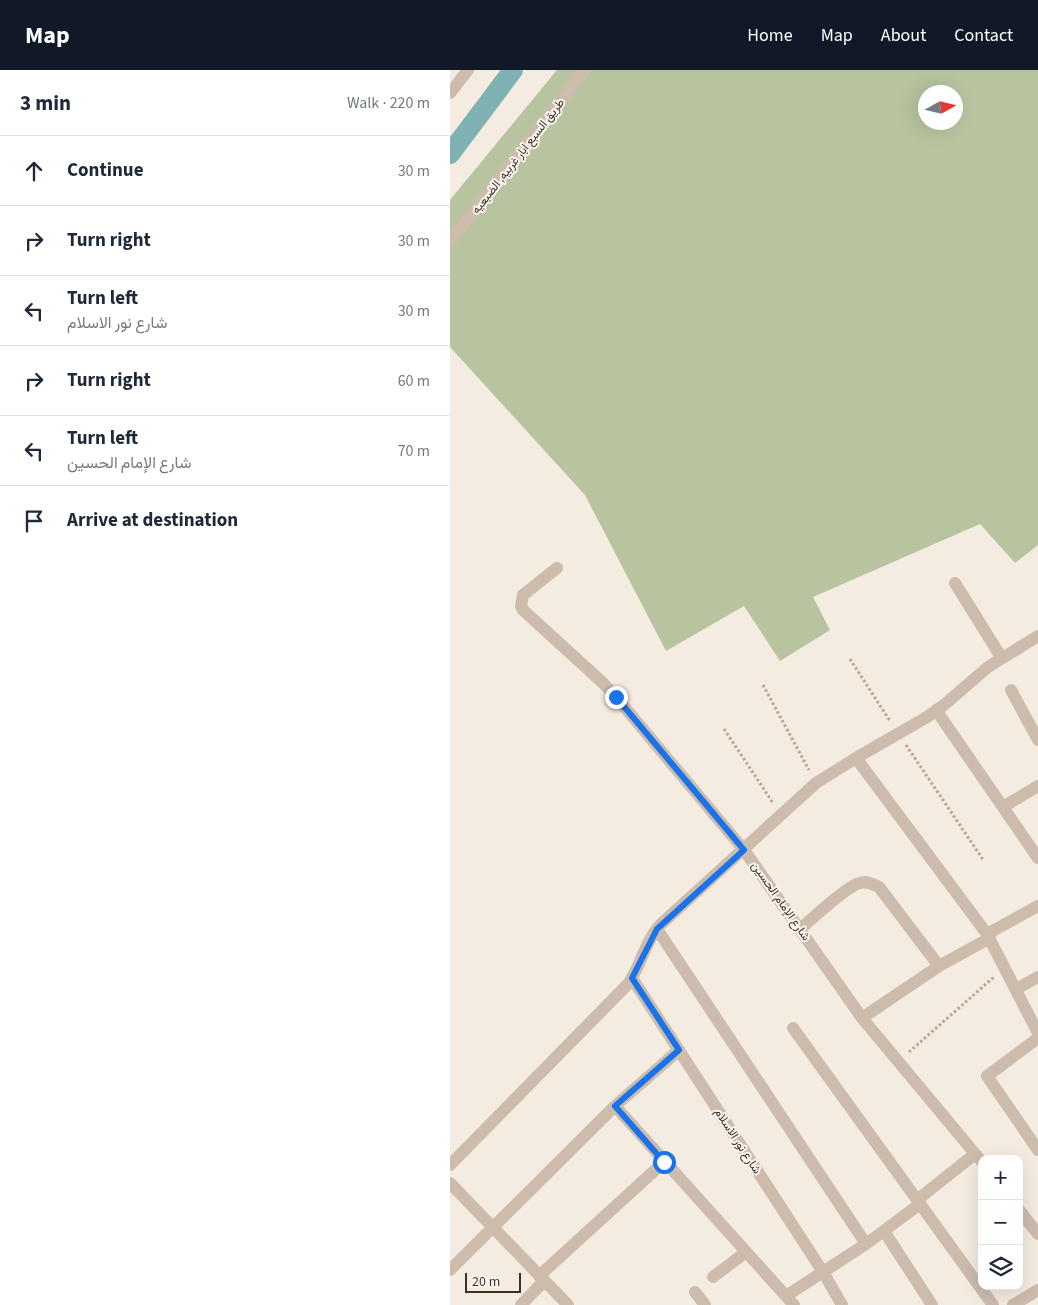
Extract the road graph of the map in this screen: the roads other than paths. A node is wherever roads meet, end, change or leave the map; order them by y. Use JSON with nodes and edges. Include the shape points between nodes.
{"nodes":[{"id":1,"x":468,"y":70,"type":"edge"},
{"id":2,"x":585,"y":70,"type":"edge"},
{"id":3,"x":450,"y":93,"type":"edge"},
{"id":4,"x":450,"y":242,"type":"edge"},
{"id":5,"x":557,"y":568,"type":"dead end"},
{"id":6,"x":955,"y":583,"type":"dead end"},
{"id":7,"x":1038,"y":636,"type":"edge"},
{"id":8,"x":1001,"y":657,"type":"junction"},
{"id":9,"x":1011,"y":690,"type":"dead end"},
{"id":10,"x":936,"y":710,"type":"junction"},
{"id":11,"x":1038,"y":740,"type":"edge"},
{"id":12,"x":856,"y":758,"type":"junction"},
{"id":13,"x":1038,"y":786,"type":"edge"},
{"id":14,"x":1003,"y":807,"type":"junction"},
{"id":15,"x":744,"y":850,"type":"junction"},
{"id":16,"x":1038,"y":858,"type":"edge"},
{"id":17,"x":1038,"y":906,"type":"edge"},
{"id":18,"x":657,"y":929,"type":"junction"},
{"id":19,"x":800,"y":929,"type":"junction"},
{"id":20,"x":988,"y":936,"type":"junction"},
{"id":21,"x":939,"y":966,"type":"junction"},
{"id":22,"x":1038,"y":977,"type":"edge"},
{"id":23,"x":632,"y":978,"type":"junction"},
{"id":24,"x":1016,"y":989,"type":"junction"},
{"id":25,"x":862,"y":1018,"type":"junction"},
{"id":26,"x":793,"y":1028,"type":"dead end"},
{"id":27,"x":1038,"y":1033,"type":"edge"},
{"id":28,"x":1038,"y":1038,"type":"edge"},
{"id":29,"x":679,"y":1050,"type":"junction"},
{"id":30,"x":615,"y":1106,"type":"junction"},
{"id":31,"x":1038,"y":1150,"type":"edge"},
{"id":32,"x":978,"y":1157,"type":"edge"},
{"id":33,"x":978,"y":1159,"type":"edge"},
{"id":34,"x":664,"y":1162,"type":"junction"},
{"id":35,"x":450,"y":1165,"type":"edge"},
{"id":36,"x":450,"y":1183,"type":"edge"},
{"id":37,"x":919,"y":1202,"type":"junction"},
{"id":38,"x":1023,"y":1215,"type":"edge"},
{"id":39,"x":493,"y":1227,"type":"junction"},
{"id":40,"x":884,"y":1231,"type":"junction"},
{"id":41,"x":1038,"y":1234,"type":"edge"},
{"id":42,"x":866,"y":1244,"type":"junction"},
{"id":43,"x":746,"y":1252,"type":"junction"},
{"id":44,"x":450,"y":1270,"type":"edge"},
{"id":45,"x":823,"y":1272,"type":"junction"},
{"id":46,"x":713,"y":1277,"type":"dead end"},
{"id":47,"x":542,"y":1279,"type":"junction"},
{"id":48,"x":1038,"y":1290,"type":"edge"},
{"id":49,"x":695,"y":1292,"type":"dead end"},
{"id":50,"x":790,"y":1301,"type":"edge"},
{"id":51,"x":521,"y":1305,"type":"edge"},
{"id":52,"x":568,"y":1305,"type":"edge"},
{"id":53,"x":705,"y":1305,"type":"edge"},
{"id":54,"x":842,"y":1305,"type":"edge"},
{"id":55,"x":932,"y":1305,"type":"edge"},
{"id":56,"x":993,"y":1305,"type":"edge"},
{"id":57,"x":1013,"y":1305,"type":"edge"}],
"edges":[{"from":1,"to":3,"type":"street"},
{"from":2,"to":4,"type":"street","name":"طريق السبع ابار غربيه, الضبعيه"},
{"from":5,"to":15,"type":"street","name":"شارع الإمام الحسين","via":[[523,595],[523,610],[603,682]]},
{"from":6,"to":8,"type":"street"},
{"from":7,"to":8,"type":"street"},
{"from":8,"to":10,"type":"street"},
{"from":9,"to":11,"type":"street"},
{"from":10,"to":12,"type":"street"},
{"from":10,"to":14,"type":"street"},
{"from":12,"to":15,"type":"street","via":[[816,783]]},
{"from":12,"to":20,"type":"street"},
{"from":13,"to":14,"type":"street"},
{"from":14,"to":16,"type":"street"},
{"from":15,"to":18,"type":"street"},
{"from":15,"to":19,"type":"street","name":"شارع الإمام الحسين"},
{"from":17,"to":20,"type":"street"},
{"from":18,"to":23,"type":"street"},
{"from":18,"to":42,"type":"street"},
{"from":19,"to":21,"type":"street","via":[[852,886],[866,882],[878,887]]},
{"from":19,"to":25,"type":"street","name":"شارع الإمام الحسين"},
{"from":20,"to":21,"type":"street"},
{"from":20,"to":24,"type":"street"},
{"from":21,"to":25,"type":"street"},
{"from":22,"to":24,"type":"street"},
{"from":23,"to":29,"type":"street","name":"شارع نور الاسلام"},
{"from":23,"to":35,"type":"street"},
{"from":24,"to":27,"type":"street"},
{"from":25,"to":32,"type":"street","name":"شارع الإمام الحسين"},
{"from":26,"to":37,"type":"street"},
{"from":28,"to":31,"type":"street","via":[[987,1076]]},
{"from":29,"to":30,"type":"street"},
{"from":29,"to":45,"type":"street","name":"شارع نور الاسلام"},
{"from":30,"to":34,"type":"street"},
{"from":30,"to":39,"type":"street"},
{"from":33,"to":37,"type":"street"},
{"from":34,"to":43,"type":"street"},
{"from":34,"to":47,"type":"street"},
{"from":36,"to":39,"type":"street"},
{"from":37,"to":40,"type":"street"},
{"from":37,"to":56,"type":"street"},
{"from":38,"to":41,"type":"street"},
{"from":39,"to":44,"type":"street"},
{"from":39,"to":47,"type":"street"},
{"from":40,"to":42,"type":"street"},
{"from":40,"to":55,"type":"street"},
{"from":42,"to":45,"type":"street"},
{"from":43,"to":46,"type":"street"},
{"from":43,"to":50,"type":"street"},
{"from":45,"to":50,"type":"street"},
{"from":45,"to":54,"type":"street","name":"شارع نور الاسلام"},
{"from":47,"to":51,"type":"street"},
{"from":47,"to":52,"type":"street"},
{"from":48,"to":57,"type":"street"},
{"from":49,"to":53,"type":"street"}]}
